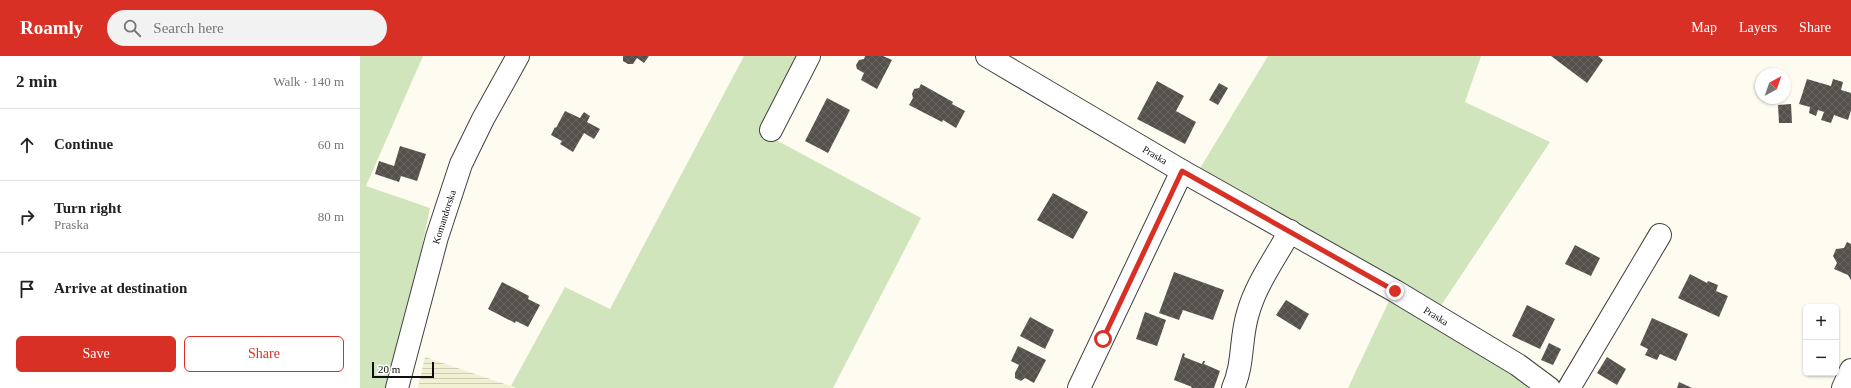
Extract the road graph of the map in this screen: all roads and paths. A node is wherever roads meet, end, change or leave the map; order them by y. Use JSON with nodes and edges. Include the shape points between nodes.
{"nodes":[{"id":1,"x":518,"y":56,"type":"edge"},
{"id":2,"x":808,"y":56,"type":"edge"},
{"id":3,"x":987,"y":56,"type":"edge"},
{"id":4,"x":771,"y":130,"type":"dead end"},
{"id":5,"x":1182,"y":171,"type":"junction"},
{"id":6,"x":1290,"y":231,"type":"junction"},
{"id":7,"x":1660,"y":235,"type":"dead end"},
{"id":8,"x":1851,"y":370,"type":"edge"},
{"id":9,"x":397,"y":388,"type":"edge"},
{"id":10,"x":1078,"y":388,"type":"edge"},
{"id":11,"x":1233,"y":388,"type":"edge"},
{"id":12,"x":1550,"y":388,"type":"edge"},
{"id":13,"x":1569,"y":388,"type":"edge"},
{"id":14,"x":1842,"y":388,"type":"edge"}],
"edges":[{"from":1,"to":9,"type":"street","name":"Komandorska","via":[[461,164],[437,236]]},
{"from":2,"to":4,"type":"street"},
{"from":3,"to":5,"type":"street","name":"Praska"},
{"from":5,"to":6,"type":"street","name":"Praska"},
{"from":5,"to":10,"type":"street"},
{"from":6,"to":11,"type":"street","via":[[1248,312],[1242,335],[1241,360]]},
{"from":6,"to":12,"type":"street","name":"Praska","via":[[1518,365]]},
{"from":7,"to":13,"type":"street"},
{"from":8,"to":14,"type":"street"}]}
